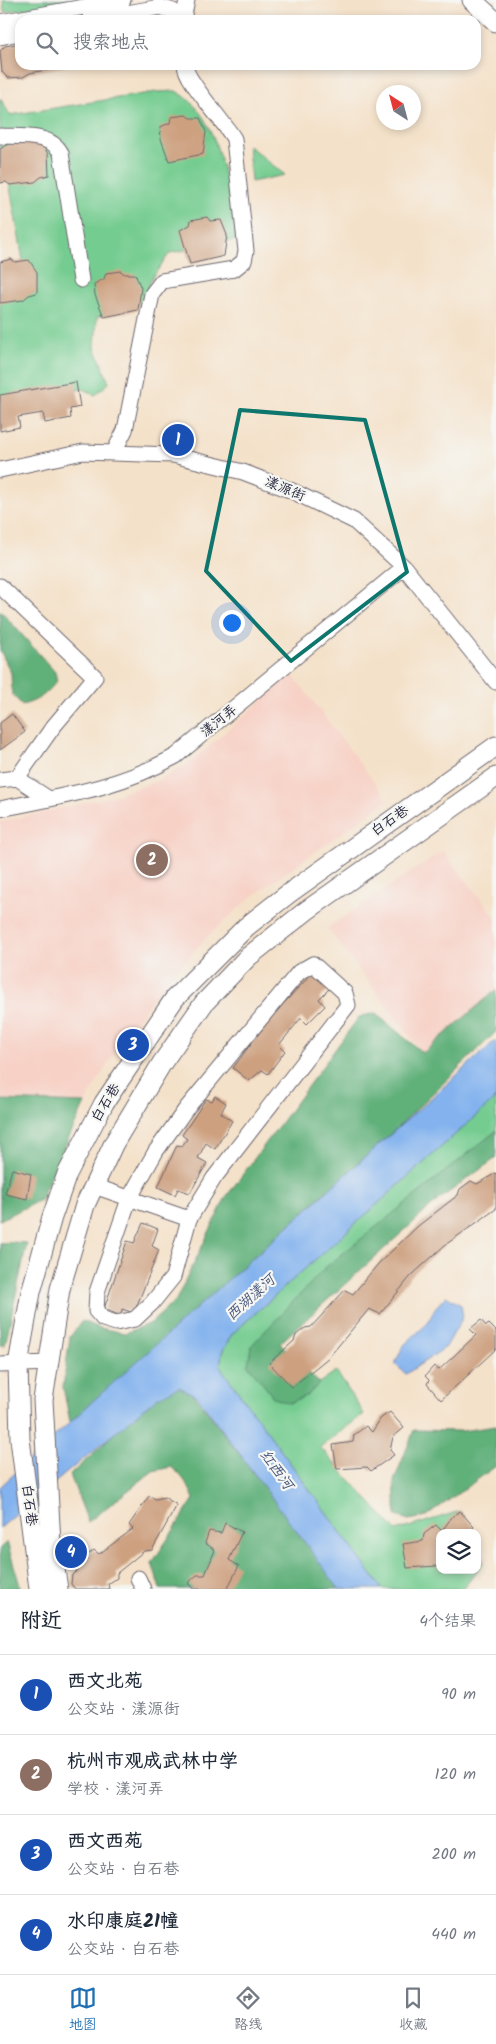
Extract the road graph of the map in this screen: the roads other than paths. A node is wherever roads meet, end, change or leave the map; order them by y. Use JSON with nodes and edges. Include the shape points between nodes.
{"nodes":[{"id":1,"x":123,"y":0,"type":"edge"},
{"id":2,"x":187,"y":0,"type":"edge"},
{"id":3,"x":472,"y":0,"type":"edge"},
{"id":4,"x":39,"y":15,"type":"edge"},
{"id":5,"x":116,"y":15,"type":"edge"},
{"id":6,"x":177,"y":15,"type":"edge"},
{"id":7,"x":184,"y":15,"type":"edge"},
{"id":8,"x":15,"y":19,"type":"edge"},
{"id":9,"x":0,"y":22,"type":"edge"},
{"id":10,"x":496,"y":22,"type":"edge"},
{"id":11,"x":15,"y":34,"type":"edge"},
{"id":12,"x":0,"y":37,"type":"edge"},
{"id":13,"x":185,"y":70,"type":"edge"},
{"id":14,"x":0,"y":136,"type":"edge"},
{"id":15,"x":81,"y":280,"type":"dead end"},
{"id":16,"x":114,"y":452,"type":"junction"},
{"id":17,"x":0,"y":470,"type":"edge"},
{"id":18,"x":404,"y":567,"type":"junction"},
{"id":19,"x":0,"y":586,"type":"edge"},
{"id":20,"x":496,"y":682,"type":"edge"},
{"id":21,"x":496,"y":746,"type":"edge"},
{"id":22,"x":496,"y":777,"type":"edge"},
{"id":23,"x":17,"y":778,"type":"junction"},
{"id":24,"x":0,"y":780,"type":"edge"},
{"id":25,"x":49,"y":799,"type":"junction"},
{"id":26,"x":0,"y":809,"type":"edge"},
{"id":27,"x":94,"y":1186,"type":"junction"},
{"id":28,"x":129,"y":1198,"type":"junction"},
{"id":29,"x":189,"y":1219,"type":"junction"},
{"id":30,"x":49,"y":1363,"type":"junction"},
{"id":31,"x":9,"y":1364,"type":"edge"},
{"id":32,"x":39,"y":1589,"type":"edge"},
{"id":33,"x":58,"y":1589,"type":"edge"}],
"edges":[{"from":1,"to":4,"type":"street"},
{"from":2,"to":7,"type":"street"},
{"from":3,"to":10,"type":"main road"},
{"from":5,"to":6,"type":"street","via":[[160,7]]},
{"from":8,"to":9,"type":"street"},
{"from":11,"to":12,"type":"street"},
{"from":13,"to":16,"type":"street","via":[[234,139],[246,251],[244,261],[234,269],[162,281],[152,294],[125,430]]},
{"from":14,"to":15,"type":"street","via":[[47,140],[57,144],[62,153]]},
{"from":16,"to":17,"type":"street","name":"漾源街","via":[[82,452]]},
{"from":16,"to":18,"type":"street","name":"漾源街","via":[[173,455],[243,472],[274,484],[354,520]]},
{"from":18,"to":20,"type":"street","name":"漾源街"},
{"from":18,"to":25,"type":"street","name":"漾河弄","via":[[176,756],[150,771],[116,784]]},
{"from":19,"to":23,"type":"street","via":[[95,677],[53,727]]},
{"from":21,"to":31,"type":"main road","name":"白石巷","via":[[288,894],[246,928],[175,998],[104,1103],[67,1174]]},
{"from":22,"to":27,"type":"main road","name":"白石巷","via":[[306,911],[248,957],[204,1003],[162,1063],[114,1143]]},
{"from":23,"to":24,"type":"street"},
{"from":23,"to":25,"type":"street"},
{"from":25,"to":26,"type":"street","name":"漾河弄"},
{"from":27,"to":28,"type":"street"},
{"from":27,"to":30,"type":"main road","name":"白石巷","via":[[85,1205],[60,1288]]},
{"from":28,"to":29,"type":"street"},
{"from":28,"to":29,"type":"street","via":[[97,1292],[96,1311],[103,1319],[116,1323],[135,1319],[152,1303],[172,1277]]},
{"from":28,"to":29,"type":"street","via":[[156,1151],[186,1109],[299,972],[313,964],[345,993],[348,1004],[214,1178]]},
{"from":30,"to":31,"type":"street"},
{"from":30,"to":33,"type":"main road","name":"白石巷","via":[[43,1400],[51,1543]]},
{"from":31,"to":32,"type":"main road","name":"白石巷"}]}
